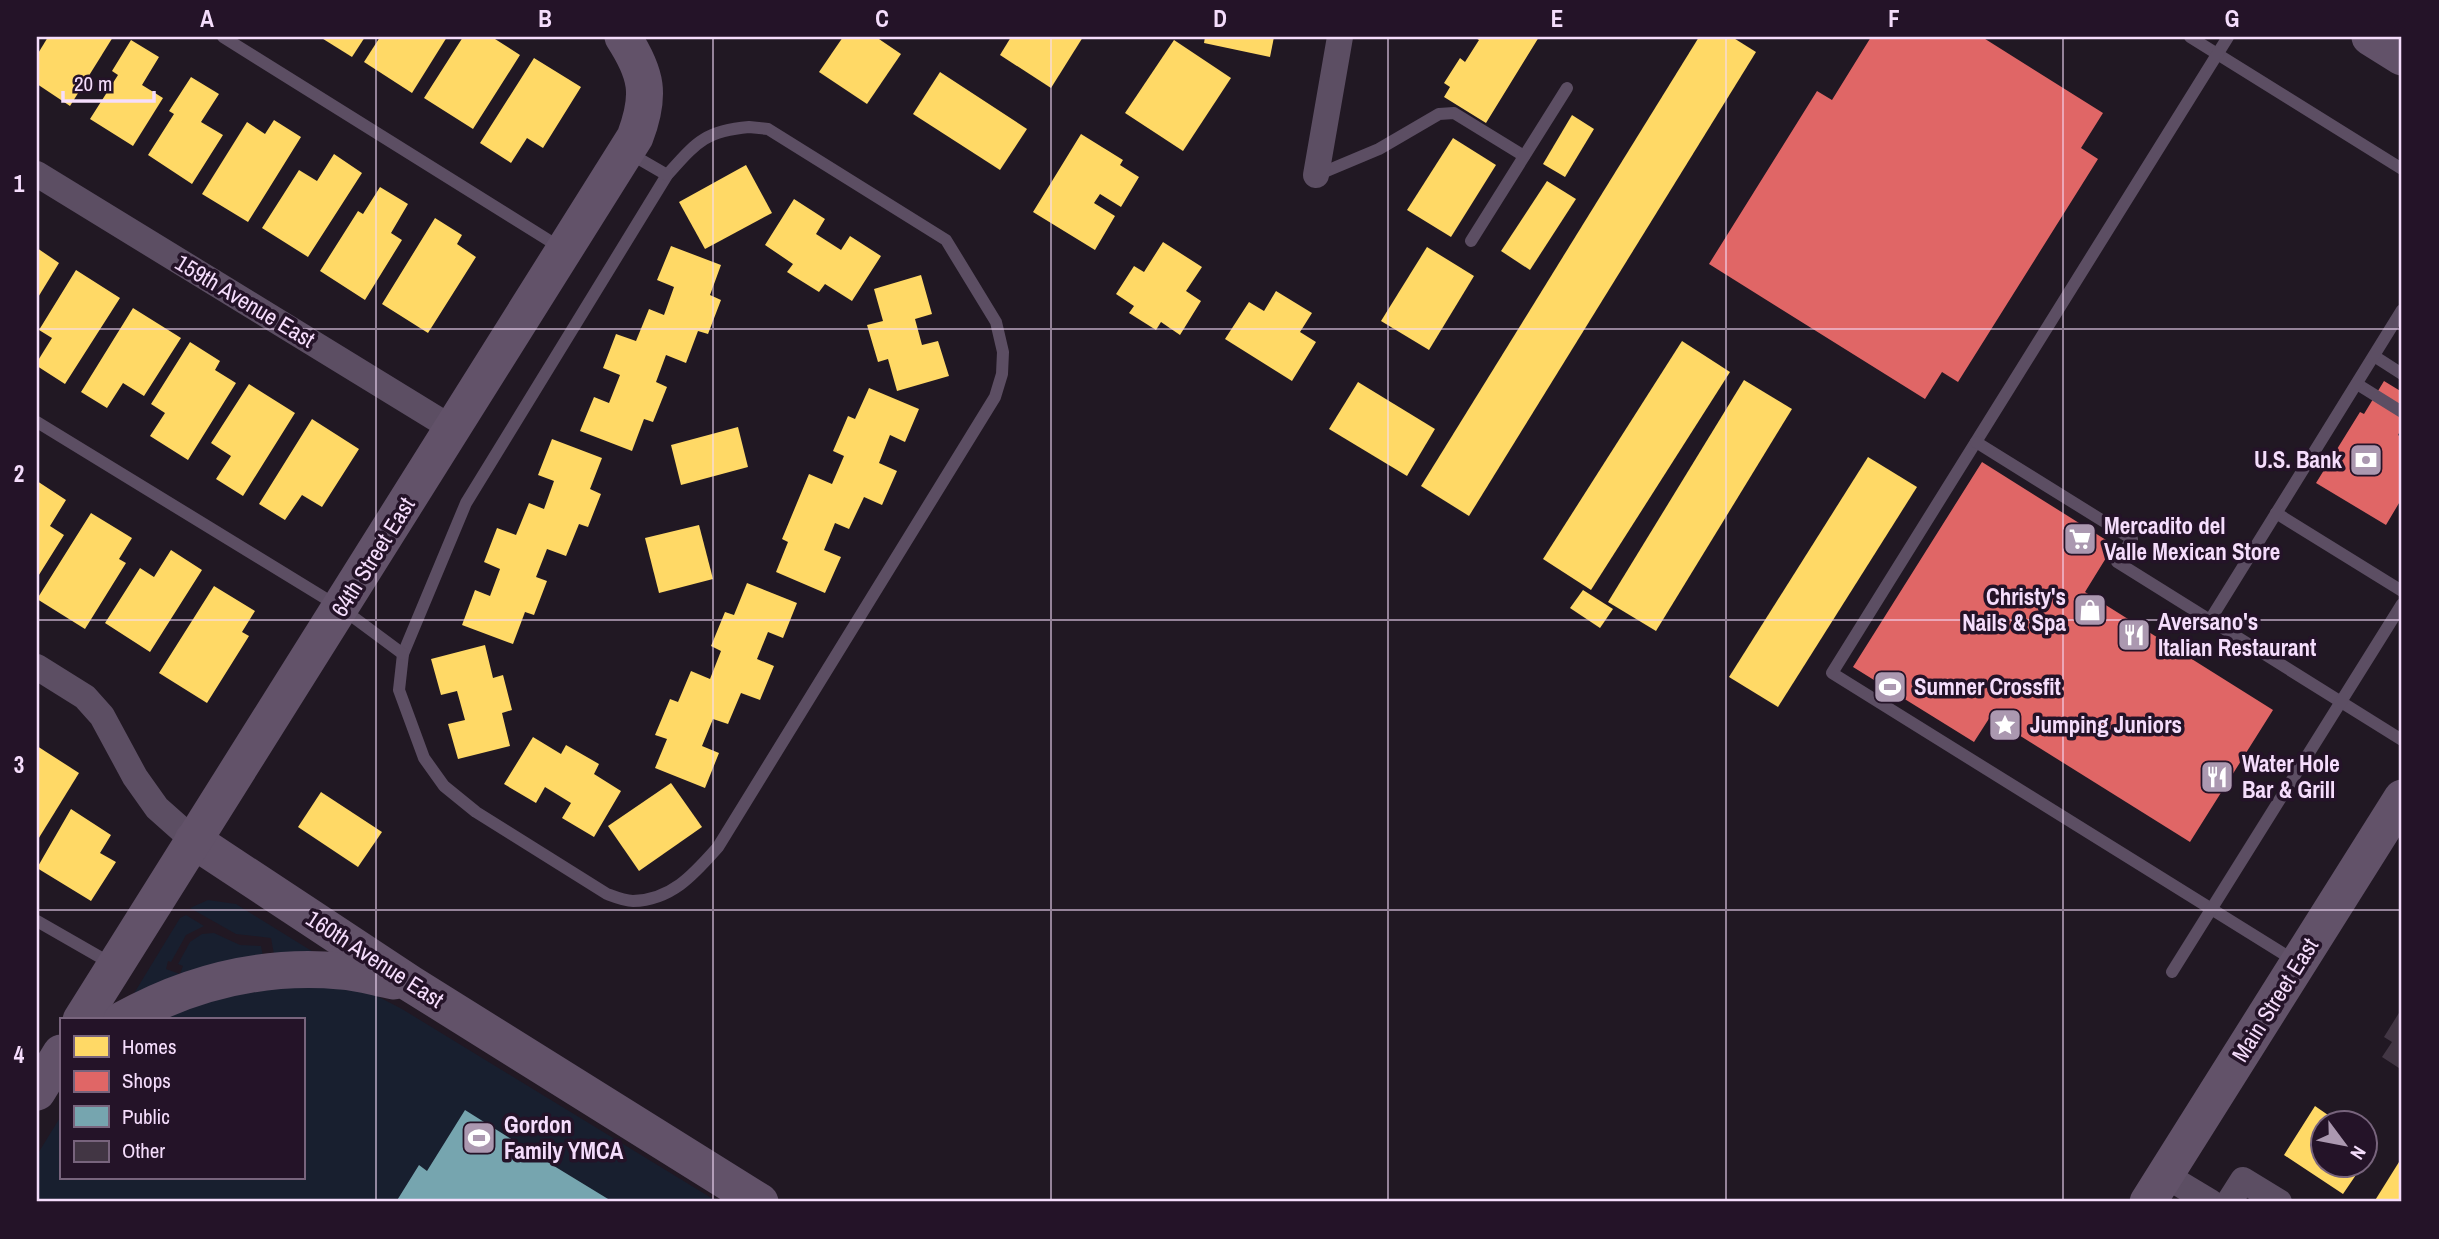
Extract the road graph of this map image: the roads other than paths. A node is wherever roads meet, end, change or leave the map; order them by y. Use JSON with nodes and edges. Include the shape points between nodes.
{"nodes":[{"id":1,"x":223,"y":37,"type":"edge"},
{"id":2,"x":623,"y":37,"type":"edge"},
{"id":3,"x":1340,"y":37,"type":"edge"},
{"id":4,"x":2190,"y":37,"type":"edge"},
{"id":5,"x":2228,"y":37,"type":"edge"},
{"id":6,"x":2370,"y":37,"type":"edge"},
{"id":7,"x":2217,"y":54,"type":"junction"},
{"id":8,"x":2402,"y":57,"type":"edge"},
{"id":9,"x":1567,"y":88,"type":"dead end"},
{"id":10,"x":626,"y":151,"type":"junction"},
{"id":11,"x":1524,"y":156,"type":"junction"},
{"id":12,"x":2402,"y":169,"type":"edge"},
{"id":13,"x":37,"y":174,"type":"edge"},
{"id":14,"x":667,"y":175,"type":"junction"},
{"id":15,"x":1316,"y":175,"type":"joint"},
{"id":16,"x":1471,"y":241,"type":"dead end"},
{"id":17,"x":564,"y":250,"type":"junction"},
{"id":18,"x":2402,"y":310,"type":"edge"},
{"id":19,"x":2374,"y":356,"type":"junction"},
{"id":20,"x":2402,"y":374,"type":"edge"},
{"id":21,"x":2357,"y":384,"type":"junction"},
{"id":22,"x":2402,"y":412,"type":"edge"},
{"id":23,"x":37,"y":422,"type":"edge"},
{"id":24,"x":453,"y":429,"type":"junction"},
{"id":25,"x":1976,"y":442,"type":"junction"},
{"id":26,"x":2276,"y":513,"type":"junction"},
{"id":27,"x":2402,"y":590,"type":"edge"},
{"id":28,"x":2402,"y":604,"type":"edge"},
{"id":29,"x":341,"y":608,"type":"junction"},
{"id":30,"x":2210,"y":620,"type":"junction"},
{"id":31,"x":403,"y":654,"type":"junction"},
{"id":32,"x":37,"y":667,"type":"edge"},
{"id":33,"x":2341,"y":702,"type":"junction"},
{"id":34,"x":2402,"y":740,"type":"edge"},
{"id":35,"x":2402,"y":798,"type":"edge"},
{"id":36,"x":193,"y":839,"type":"junction"},
{"id":37,"x":2212,"y":909,"type":"junction"},
{"id":38,"x":37,"y":921,"type":"edge"},
{"id":39,"x":2299,"y":963,"type":"junction"},
{"id":40,"x":115,"y":966,"type":"junction"},
{"id":41,"x":2172,"y":972,"type":"dead end"},
{"id":42,"x":411,"y":984,"type":"junction"},
{"id":43,"x":83,"y":1018,"type":"edge"},
{"id":44,"x":126,"y":1018,"type":"edge"},
{"id":45,"x":2157,"y":1188,"type":"edge"},
{"id":46,"x":760,"y":1202,"type":"edge"},
{"id":47,"x":2210,"y":1202,"type":"edge"},
{"id":48,"x":2229,"y":1202,"type":"edge"},
{"id":49,"x":2279,"y":1202,"type":"edge"}],
"edges":[{"from":1,"to":17,"type":"lane"},
{"from":2,"to":10,"type":"street","name":"64th Street East","via":[[642,69],[645,87],[644,112]]},
{"from":3,"to":15,"type":"street"},
{"from":4,"to":7,"type":"lane"},
{"from":5,"to":7,"type":"lane"},
{"from":6,"to":8,"type":"street"},
{"from":7,"to":12,"type":"lane"},
{"from":7,"to":25,"type":"lane"},
{"from":9,"to":11,"type":"lane"},
{"from":10,"to":14,"type":"lane"},
{"from":10,"to":17,"type":"street","name":"64th Street East"},
{"from":11,"to":15,"type":"lane","via":[[1454,113],[1439,114],[1379,149]]},
{"from":11,"to":16,"type":"lane"},
{"from":13,"to":24,"type":"street","name":"159th Avenue East"},
{"from":14,"to":31,"type":"lane","via":[[466,503]]},
{"from":14,"to":31,"type":"lane","via":[[699,140],[725,129],[768,129],[933,230],[946,240],[996,322],[1003,352],[995,397],[718,847],[676,889],[631,902],[607,894],[476,813],[444,786],[424,758],[398,690]]},
{"from":17,"to":24,"type":"street","name":"64th Street East"},
{"from":18,"to":19,"type":"lane"},
{"from":19,"to":20,"type":"lane"},
{"from":19,"to":21,"type":"lane"},
{"from":21,"to":22,"type":"lane"},
{"from":21,"to":26,"type":"lane"},
{"from":23,"to":29,"type":"lane"},
{"from":24,"to":29,"type":"street","name":"64th Street East"},
{"from":25,"to":30,"type":"lane","via":[[2132,539],[2117,562]]},
{"from":25,"to":37,"type":"lane","via":[[1832,673]]},
{"from":26,"to":27,"type":"lane"},
{"from":26,"to":30,"type":"lane"},
{"from":28,"to":33,"type":"lane"},
{"from":29,"to":31,"type":"lane"},
{"from":29,"to":36,"type":"street","name":"64th Street East"},
{"from":30,"to":33,"type":"lane"},
{"from":32,"to":36,"type":"street","name":"160th Avenue East","via":[[85,696],[157,808]]},
{"from":33,"to":34,"type":"lane"},
{"from":33,"to":37,"type":"lane"},
{"from":35,"to":39,"type":"street","name":"Main Street East"},
{"from":36,"to":40,"type":"street","name":"64th Street East"},
{"from":36,"to":42,"type":"street","name":"160th Avenue East"},
{"from":37,"to":39,"type":"lane"},
{"from":37,"to":41,"type":"lane"},
{"from":38,"to":40,"type":"lane"},
{"from":39,"to":45,"type":"street","name":"Main Street East"},
{"from":40,"to":43,"type":"street","name":"64th Street East"},
{"from":42,"to":44,"type":"street","via":[[342,971],[238,976],[194,986]]},
{"from":42,"to":46,"type":"street","name":"160th Avenue East"},
{"from":45,"to":47,"type":"street"},
{"from":48,"to":49,"type":"street","via":[[2243,1180]]}]}
